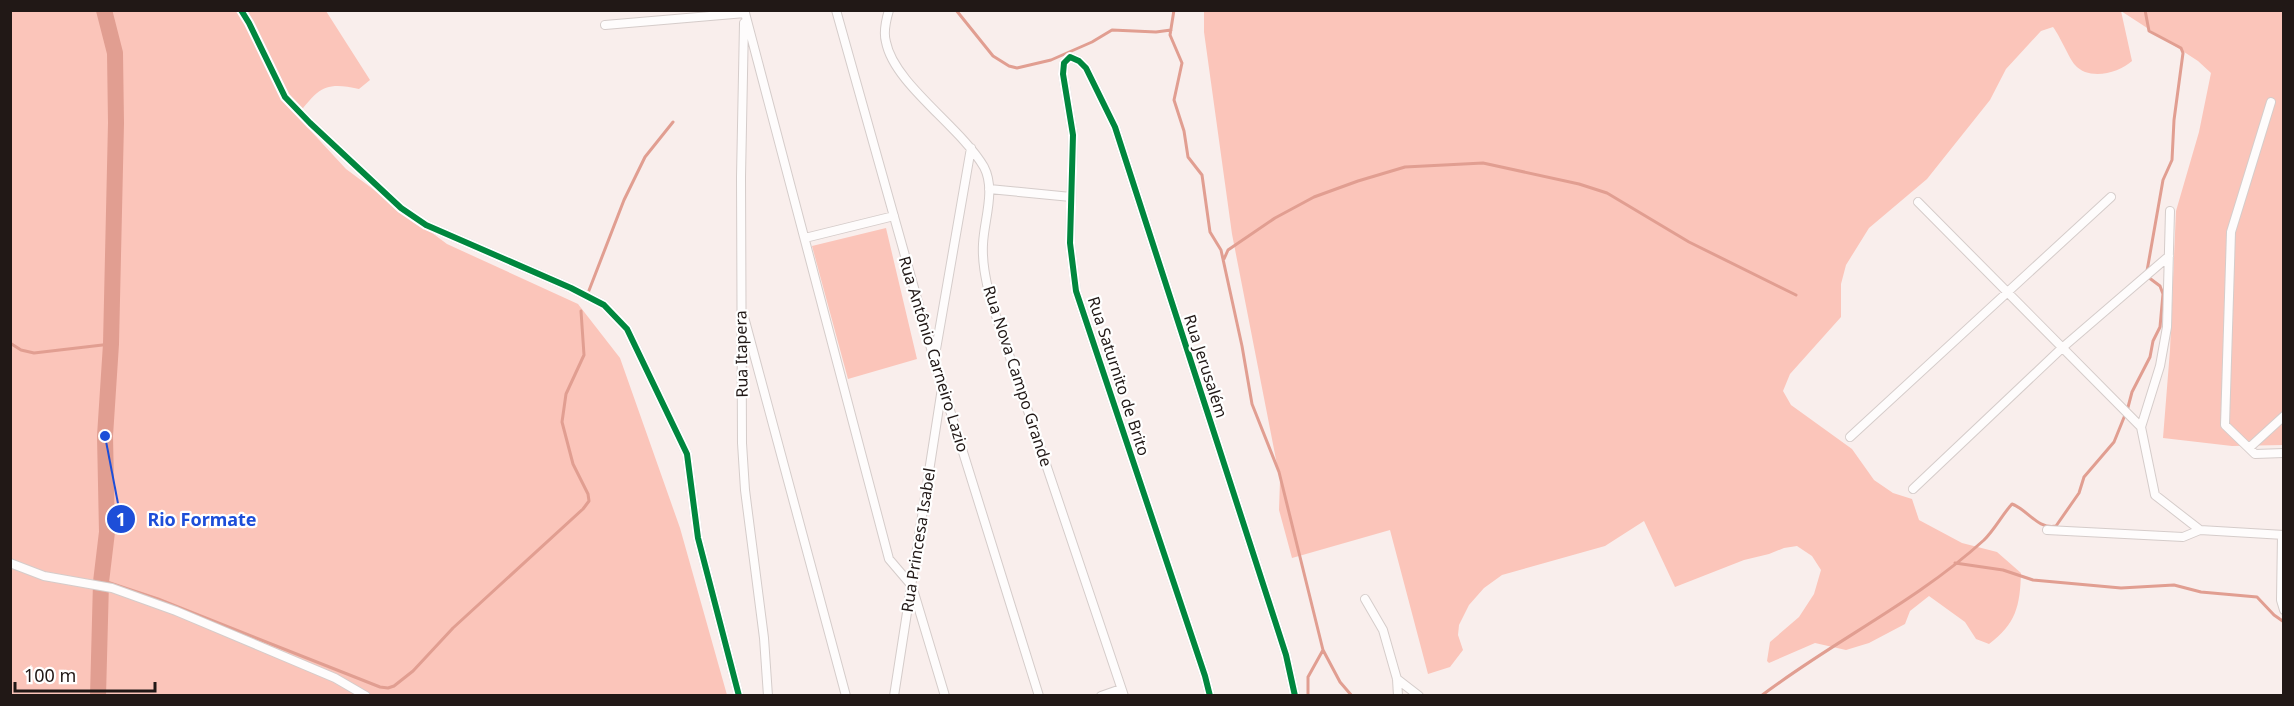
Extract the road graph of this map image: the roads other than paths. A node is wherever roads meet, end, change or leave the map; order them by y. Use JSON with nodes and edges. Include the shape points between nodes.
{"nodes":[{"id":1,"x":241,"y":10,"type":"edge"},
{"id":2,"x":836,"y":10,"type":"edge"},
{"id":3,"x":889,"y":10,"type":"edge"},
{"id":4,"x":745,"y":12,"type":"edge"},
{"id":5,"x":605,"y":26,"type":"dead end"},
{"id":6,"x":1070,"y":57,"type":"joint"},
{"id":7,"x":2271,"y":102,"type":"dead end"},
{"id":8,"x":971,"y":148,"type":"junction"},
{"id":9,"x":989,"y":189,"type":"junction"},
{"id":10,"x":1071,"y":197,"type":"junction"},
{"id":11,"x":2111,"y":197,"type":"dead end"},
{"id":12,"x":1918,"y":202,"type":"dead end"},
{"id":13,"x":2170,"y":211,"type":"dead end"},
{"id":14,"x":894,"y":216,"type":"junction"},
{"id":15,"x":805,"y":238,"type":"junction"},
{"id":16,"x":2169,"y":256,"type":"junction"},
{"id":17,"x":2008,"y":293,"type":"junction"},
{"id":18,"x":740,"y":303,"type":"junction"},
{"id":19,"x":2062,"y":348,"type":"junction"},
{"id":20,"x":934,"y":359,"type":"junction"},
{"id":21,"x":942,"y":384,"type":"junction"},
{"id":22,"x":2283,"y":416,"type":"edge"},
{"id":23,"x":2141,"y":427,"type":"junction"},
{"id":24,"x":1850,"y":436,"type":"dead end"},
{"id":25,"x":2249,"y":448,"type":"junction"},
{"id":26,"x":2283,"y":453,"type":"edge"},
{"id":27,"x":1913,"y":489,"type":"dead end"},
{"id":28,"x":2047,"y":530,"type":"dead end"},
{"id":29,"x":2200,"y":530,"type":"junction"},
{"id":30,"x":2283,"y":535,"type":"edge"},
{"id":31,"x":10,"y":563,"type":"edge"},
{"id":32,"x":912,"y":586,"type":"junction"},
{"id":33,"x":1365,"y":599,"type":"dead end"},
{"id":34,"x":2283,"y":610,"type":"edge"},
{"id":35,"x":1397,"y":678,"type":"junction"},
{"id":36,"x":1123,"y":692,"type":"edge"},
{"id":37,"x":366,"y":696,"type":"edge"},
{"id":38,"x":739,"y":696,"type":"edge"},
{"id":39,"x":768,"y":696,"type":"edge"},
{"id":40,"x":846,"y":696,"type":"edge"},
{"id":41,"x":894,"y":696,"type":"edge"},
{"id":42,"x":945,"y":696,"type":"edge"},
{"id":43,"x":1039,"y":696,"type":"edge"},
{"id":44,"x":1101,"y":696,"type":"edge"},
{"id":45,"x":1210,"y":696,"type":"edge"},
{"id":46,"x":1295,"y":696,"type":"edge"},
{"id":47,"x":1398,"y":696,"type":"edge"},
{"id":48,"x":1419,"y":696,"type":"edge"}],
"edges":[{"from":1,"to":38,"type":"street","via":[[285,97],[401,208],[426,225],[579,292],[603,305],[627,329],[687,454],[699,538]]},
{"from":2,"to":14,"type":"street","name":"Rua Antônio Carneiro Lazio"},
{"from":3,"to":8,"type":"street","name":"Rua Nova Campo Grande","via":[[885,41],[892,59],[904,78]]},
{"from":4,"to":5,"type":"street"},
{"from":4,"to":15,"type":"street"},
{"from":4,"to":18,"type":"street","name":"Rua Itapera"},
{"from":6,"to":10,"type":"street","name":"Rua Saturnito de Brito","via":[[1064,63],[1063,74],[1073,135]]},
{"from":6,"to":46,"type":"street","name":"Rua Jerusalém","via":[[1086,68],[1115,127],[1286,655]]},
{"from":7,"to":25,"type":"street","via":[[2231,232],[2226,424]]},
{"from":8,"to":9,"type":"street","name":"Rua Nova Campo Grande","via":[[985,170]]},
{"from":8,"to":20,"type":"street"},
{"from":9,"to":10,"type":"street"},
{"from":9,"to":36,"type":"street","name":"Rua Nova Campo Grande","via":[[983,264],[990,298]]},
{"from":10,"to":45,"type":"street","name":"Rua Saturnito de Brito","via":[[1070,243],[1076,291]]},
{"from":11,"to":17,"type":"street"},
{"from":12,"to":17,"type":"street"},
{"from":13,"to":16,"type":"street"},
{"from":14,"to":15,"type":"street"},
{"from":14,"to":20,"type":"street","name":"Rua Antônio Carneiro Lazio"},
{"from":15,"to":32,"type":"street","via":[[889,559]]},
{"from":16,"to":19,"type":"street"},
{"from":16,"to":23,"type":"street","via":[[2167,327],[2160,366]]},
{"from":17,"to":19,"type":"street"},
{"from":17,"to":24,"type":"street"},
{"from":18,"to":39,"type":"street","name":"Rua Itapera","via":[[745,490]]},
{"from":18,"to":40,"type":"street"},
{"from":19,"to":23,"type":"street"},
{"from":19,"to":27,"type":"street"},
{"from":20,"to":21,"type":"street","name":"Rua Antônio Carneiro Lazio"},
{"from":21,"to":32,"type":"street","name":"Rua Princesa Isabel"},
{"from":21,"to":43,"type":"street","name":"Rua Antônio Carneiro Lazio"},
{"from":22,"to":25,"type":"street"},
{"from":23,"to":29,"type":"street","via":[[2155,495]]},
{"from":25,"to":26,"type":"street","via":[[2255,454]]},
{"from":28,"to":29,"type":"street","via":[[2183,537]]},
{"from":29,"to":30,"type":"street"},
{"from":30,"to":34,"type":"street"},
{"from":31,"to":37,"type":"street","via":[[44,576],[112,588],[176,611],[335,678]]},
{"from":32,"to":41,"type":"street","name":"Rua Princesa Isabel"},
{"from":32,"to":42,"type":"street"},
{"from":33,"to":35,"type":"street","via":[[1383,630]]},
{"from":35,"to":47,"type":"street"},
{"from":35,"to":48,"type":"street"},
{"from":36,"to":44,"type":"street"}]}
